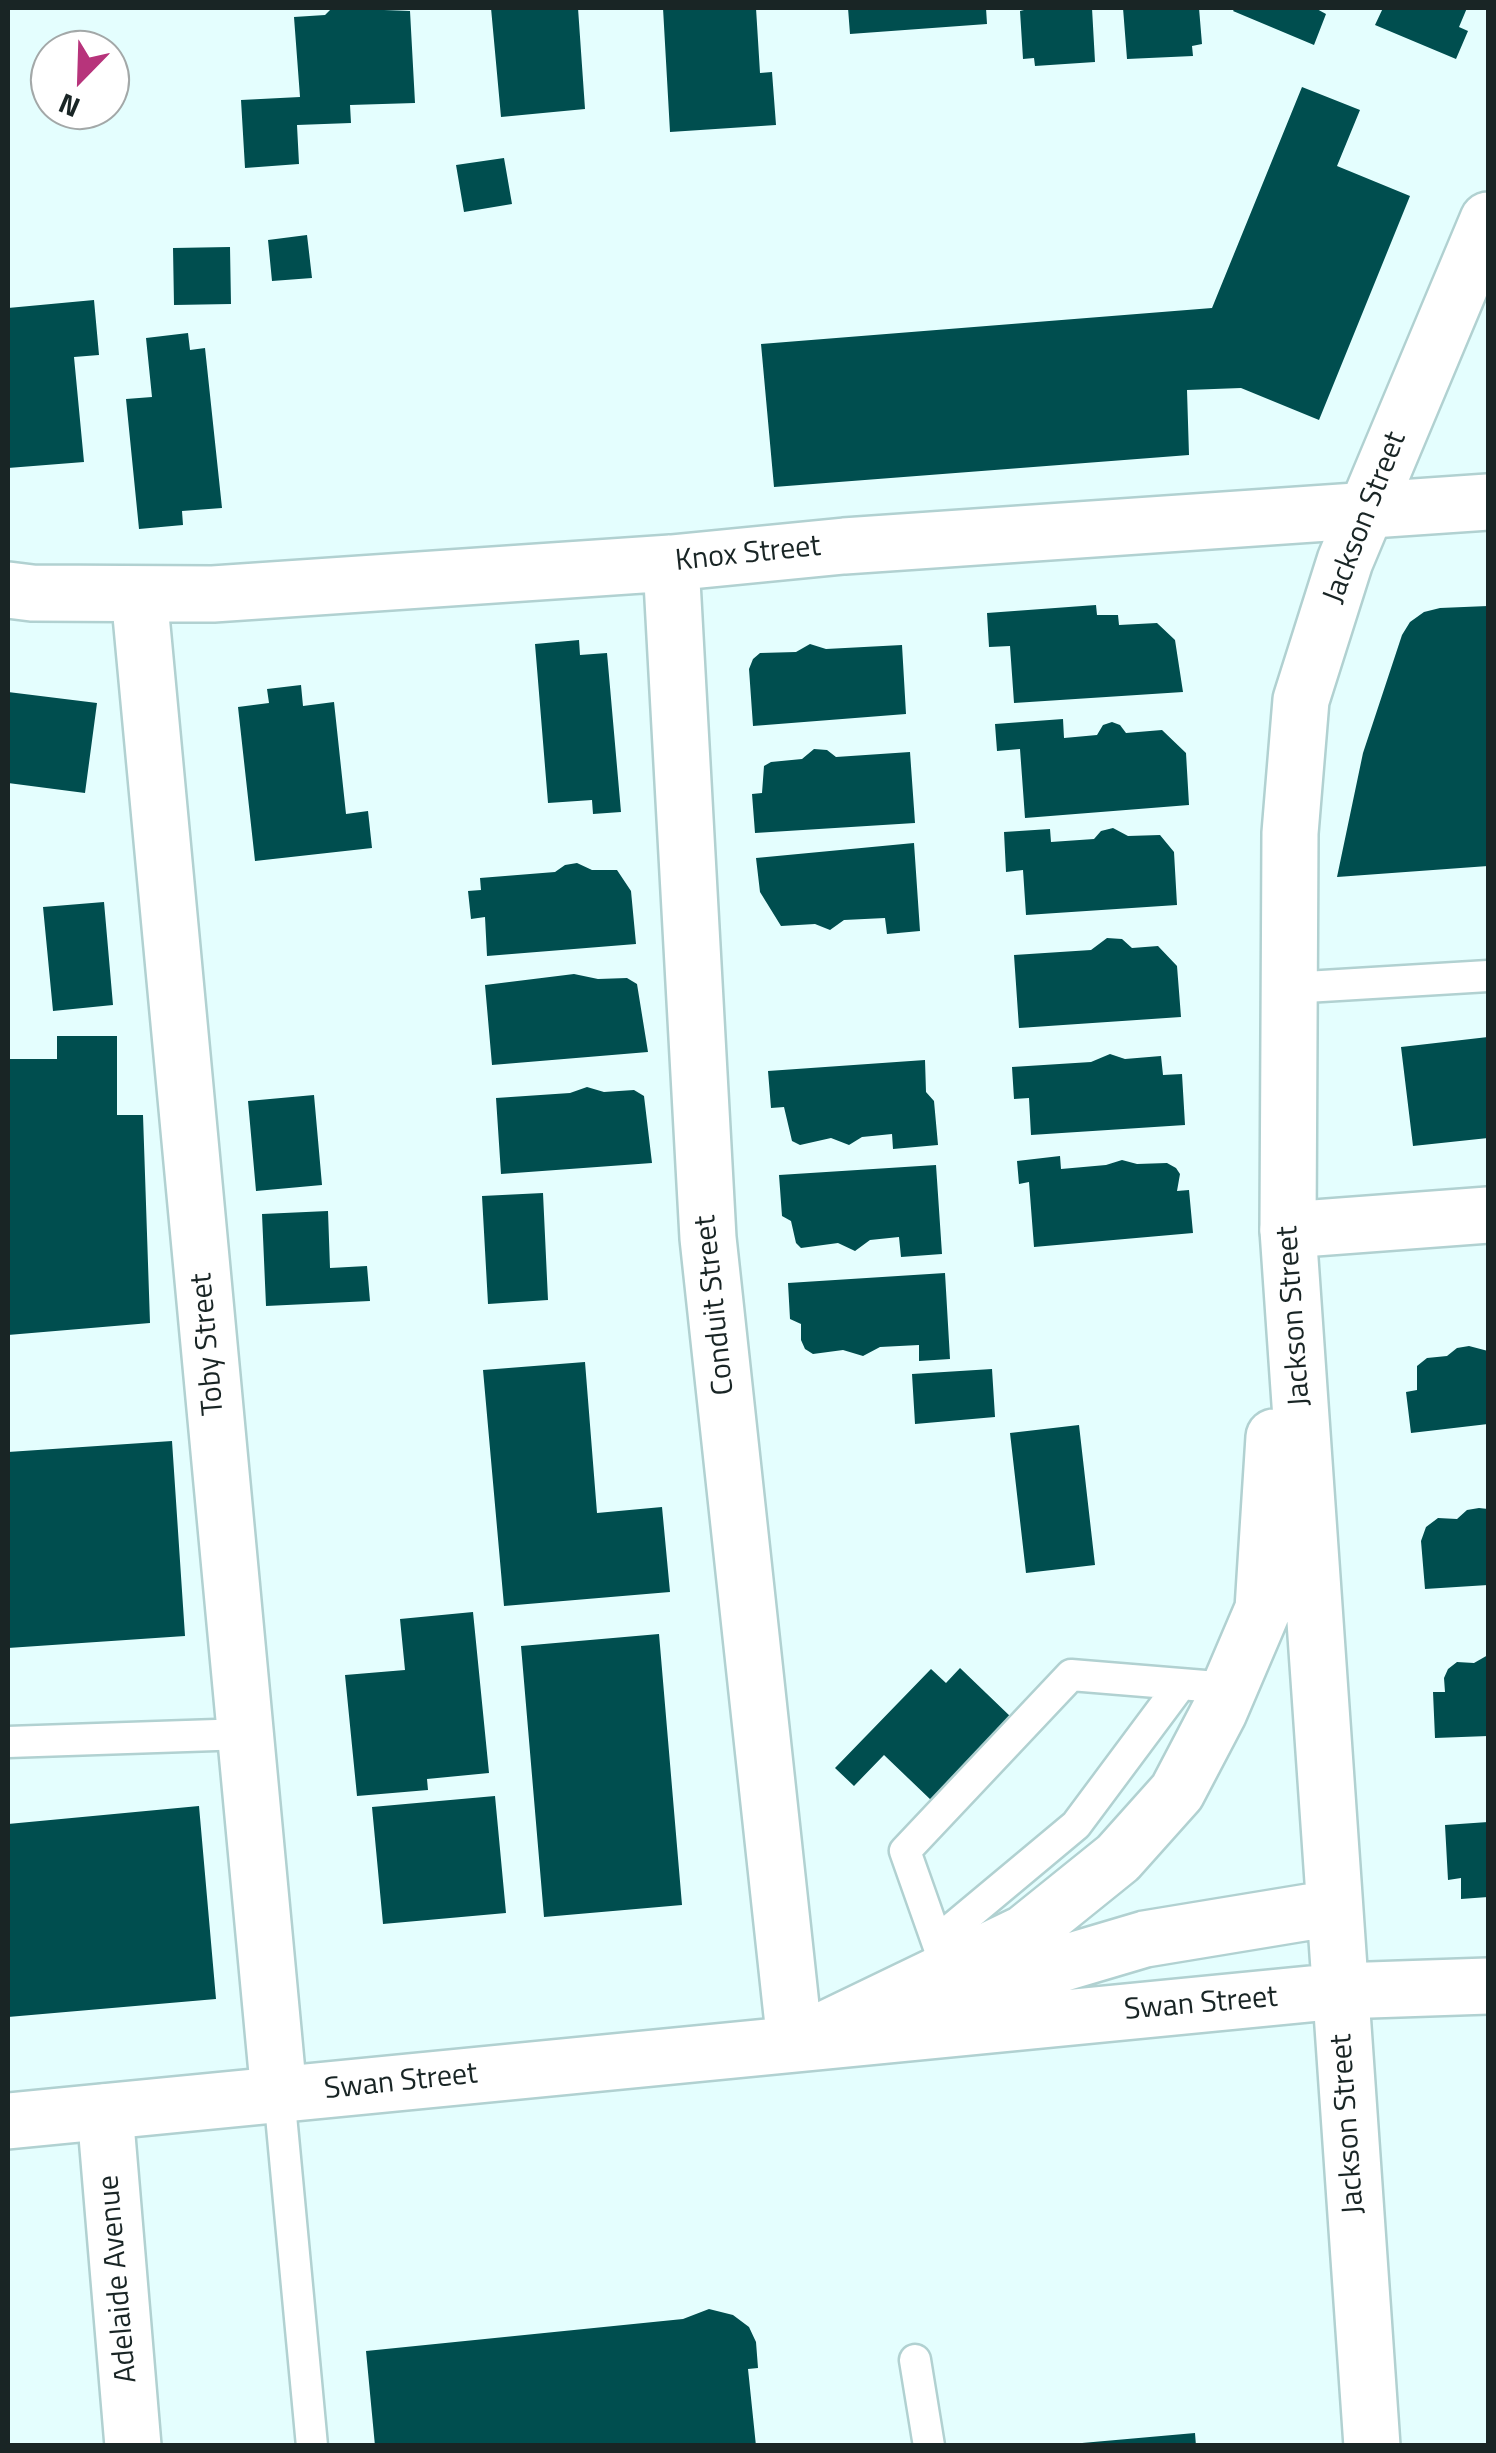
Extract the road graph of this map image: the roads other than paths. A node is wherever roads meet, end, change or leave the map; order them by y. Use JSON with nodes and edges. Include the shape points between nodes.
{"nodes":[{"id":1,"x":1488,"y":220,"type":"edge"},
{"id":2,"x":1488,"y":502,"type":"edge"},
{"id":3,"x":1367,"y":510,"type":"junction"},
{"id":4,"x":671,"y":563,"type":"junction"},
{"id":5,"x":8,"y":590,"type":"edge"},
{"id":6,"x":139,"y":594,"type":"junction"},
{"id":7,"x":1488,"y":976,"type":"edge"},
{"id":8,"x":1289,"y":988,"type":"junction"},
{"id":9,"x":1488,"y":1215,"type":"edge"},
{"id":10,"x":1288,"y":1230,"type":"junction"},
{"id":11,"x":1205,"y":1686,"type":"junction"},
{"id":12,"x":246,"y":1734,"type":"junction"},
{"id":13,"x":8,"y":1742,"type":"edge"},
{"id":14,"x":1333,"y":1908,"type":"junction"},
{"id":15,"x":942,"y":1956,"type":"junction"},
{"id":16,"x":1488,"y":1986,"type":"edge"},
{"id":17,"x":1340,"y":1991,"type":"junction"},
{"id":18,"x":795,"y":2043,"type":"junction"},
{"id":19,"x":279,"y":2094,"type":"junction"},
{"id":20,"x":105,"y":2112,"type":"junction"},
{"id":21,"x":8,"y":2121,"type":"edge"},
{"id":22,"x":915,"y":2360,"type":"dead end"},
{"id":23,"x":133,"y":2446,"type":"edge"},
{"id":24,"x":312,"y":2446,"type":"edge"},
{"id":25,"x":929,"y":2446,"type":"edge"},
{"id":26,"x":1372,"y":2446,"type":"edge"}],
"edges":[{"from":1,"to":3,"type":"main road","name":"Jackson Street"},
{"from":2,"to":3,"type":"main road","name":"Knox Street"},
{"from":3,"to":4,"type":"main road","name":"Knox Street"},
{"from":3,"to":8,"type":"main road","name":"Jackson Street","via":[[1301,700],[1290,833]]},
{"from":4,"to":6,"type":"main road","name":"Knox Street"},
{"from":4,"to":18,"type":"main road","name":"Conduit Street","via":[[708,1238]]},
{"from":5,"to":6,"type":"main road","name":"Knox Street"},
{"from":6,"to":12,"type":"main road","name":"Toby Street"},
{"from":7,"to":8,"type":"lane"},
{"from":8,"to":10,"type":"main road","name":"Jackson Street"},
{"from":9,"to":10,"type":"main road"},
{"from":10,"to":11,"type":"main road","via":[[1263,1609]]},
{"from":10,"to":14,"type":"main road","name":"Jackson Street"},
{"from":11,"to":15,"type":"main road","via":[[1177,1792],[1118,1858],[1025,1933]]},
{"from":11,"to":15,"type":"lane","via":[[1071,1676],[905,1850]]},
{"from":12,"to":13,"type":"lane"},
{"from":12,"to":19,"type":"main road","name":"Toby Street"},
{"from":14,"to":17,"type":"main road","name":"Jackson Street"},
{"from":14,"to":18,"type":"main road","name":"Swan Street","via":[[1145,1938]]},
{"from":15,"to":18,"type":"main road"},
{"from":16,"to":17,"type":"main road","name":"Swan Street"},
{"from":17,"to":18,"type":"main road","name":"Swan Street"},
{"from":17,"to":26,"type":"main road","name":"Jackson Street"},
{"from":18,"to":19,"type":"main road","name":"Swan Street"},
{"from":19,"to":20,"type":"main road","name":"Swan Street"},
{"from":19,"to":24,"type":"lane"},
{"from":20,"to":21,"type":"main road","name":"Swan Street"},
{"from":20,"to":23,"type":"main road","name":"Adelaide Avenue"},
{"from":22,"to":25,"type":"lane"}]}
